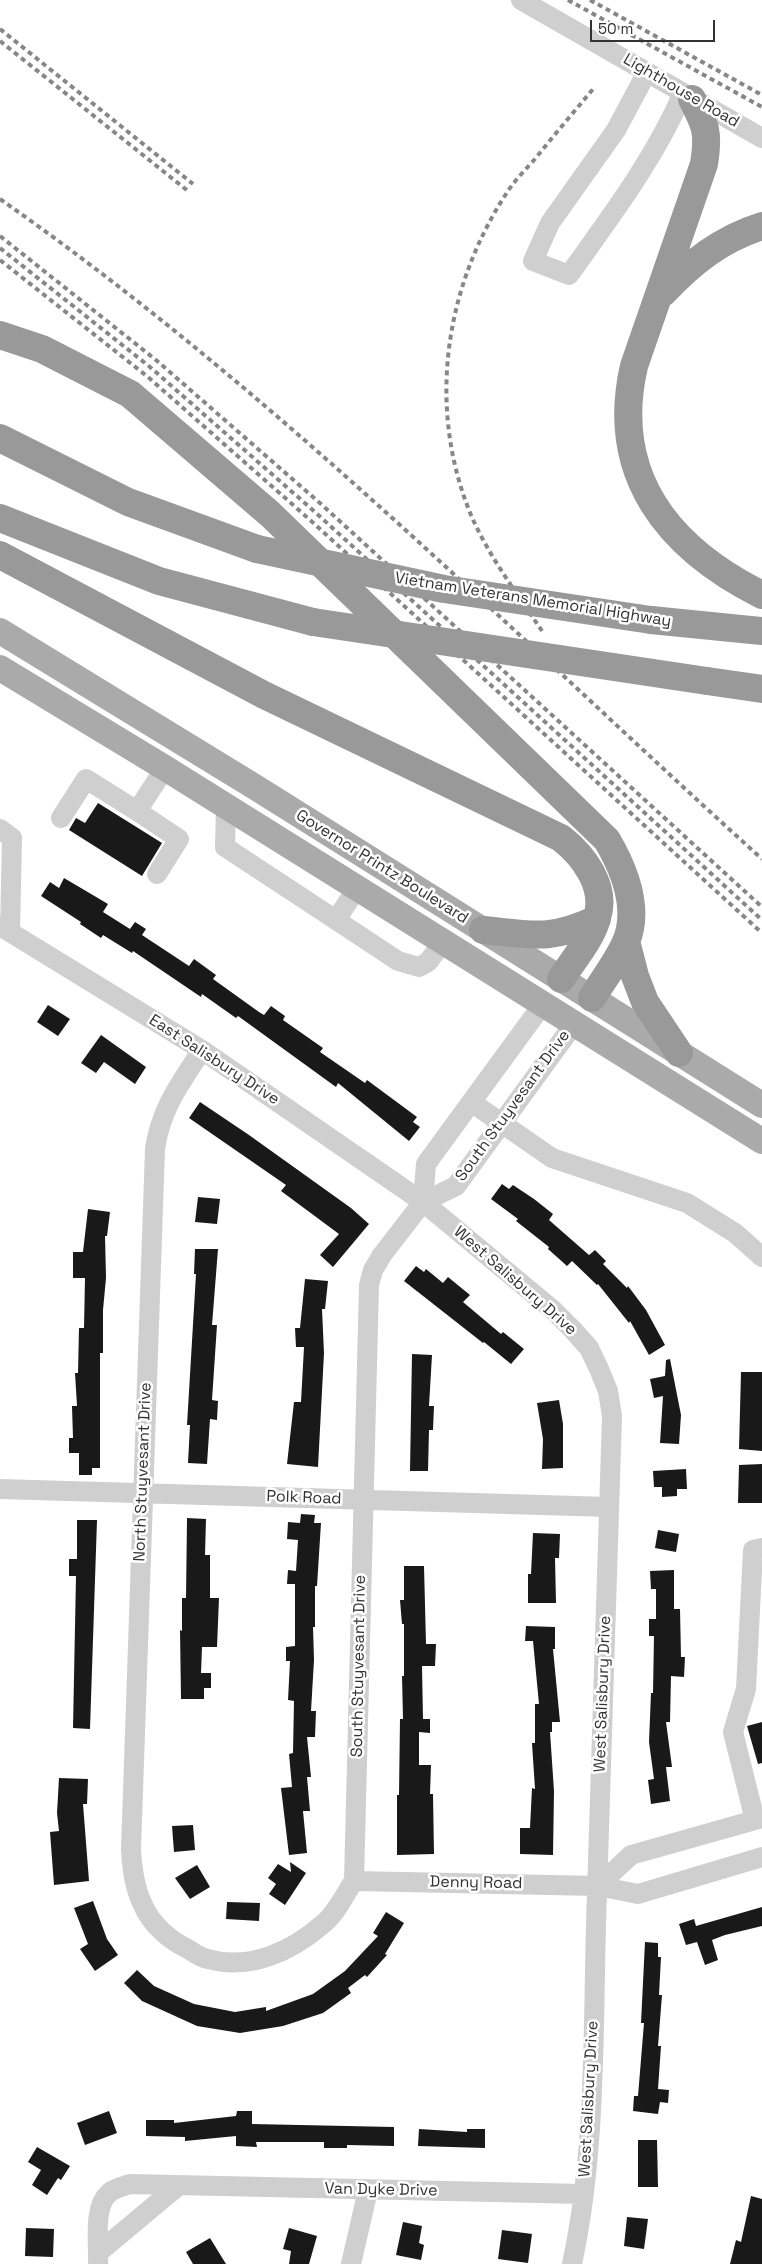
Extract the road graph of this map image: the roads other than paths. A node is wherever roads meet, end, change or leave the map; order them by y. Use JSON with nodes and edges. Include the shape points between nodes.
{"nodes":[{"id":1,"x":521,"y":0,"type":"edge"},
{"id":2,"x":647,"y":72,"type":"junction"},
{"id":3,"x":687,"y":96,"type":"junction"},
{"id":4,"x":762,"y":138,"type":"edge"},
{"id":5,"x":762,"y":226,"type":"edge"},
{"id":6,"x":656,"y":302,"type":"junction"},
{"id":7,"x":0,"y":335,"type":"edge"},
{"id":8,"x":0,"y":438,"type":"edge"},
{"id":9,"x":0,"y":518,"type":"edge"},
{"id":10,"x":0,"y":555,"type":"edge"},
{"id":11,"x":762,"y":595,"type":"edge"},
{"id":12,"x":0,"y":631,"type":"edge"},
{"id":13,"x":762,"y":631,"type":"edge"},
{"id":14,"x":0,"y":668,"type":"edge"},
{"id":15,"x":762,"y":689,"type":"edge"},
{"id":16,"x":165,"y":768,"type":"junction"},
{"id":17,"x":255,"y":787,"type":"junction"},
{"id":18,"x":226,"y":806,"type":"junction"},
{"id":19,"x":137,"y":811,"type":"junction"},
{"id":20,"x":62,"y":818,"type":"dead end"},
{"id":21,"x":0,"y":829,"type":"edge"},
{"id":22,"x":157,"y":874,"type":"dead end"},
{"id":23,"x":357,"y":888,"type":"junction"},
{"id":24,"x":597,"y":919,"type":"junction"},
{"id":25,"x":336,"y":920,"type":"junction"},
{"id":26,"x":5,"y":929,"type":"edge"},
{"id":27,"x":484,"y":930,"type":"junction"},
{"id":28,"x":443,"y":942,"type":"junction"},
{"id":29,"x":626,"y":942,"type":"junction"},
{"id":30,"x":561,"y":979,"type":"junction"},
{"id":31,"x":592,"y":998,"type":"junction"},
{"id":32,"x":543,"y":1004,"type":"junction"},
{"id":33,"x":574,"y":1024,"type":"junction"},
{"id":34,"x":202,"y":1050,"type":"junction"},
{"id":35,"x":679,"y":1052,"type":"junction"},
{"id":36,"x":471,"y":1102,"type":"junction"},
{"id":37,"x":762,"y":1105,"type":"edge"},
{"id":38,"x":501,"y":1123,"type":"junction"},
{"id":39,"x":762,"y":1141,"type":"edge"},
{"id":40,"x":424,"y":1202,"type":"junction"},
{"id":41,"x":762,"y":1257,"type":"edge"},
{"id":42,"x":0,"y":1489,"type":"edge"},
{"id":43,"x":142,"y":1493,"type":"junction"},
{"id":44,"x":363,"y":1500,"type":"junction"},
{"id":45,"x":609,"y":1507,"type":"junction"},
{"id":46,"x":762,"y":1548,"type":"edge"},
{"id":47,"x":754,"y":1687,"type":"edge"},
{"id":48,"x":758,"y":1819,"type":"edge"},
{"id":49,"x":762,"y":1857,"type":"edge"},
{"id":50,"x":354,"y":1881,"type":"junction"},
{"id":51,"x":598,"y":1886,"type":"junction"},
{"id":52,"x":178,"y":2186,"type":"junction"},
{"id":53,"x":368,"y":2190,"type":"junction"},
{"id":54,"x":583,"y":2194,"type":"junction"},
{"id":55,"x":99,"y":2258,"type":"edge"},
{"id":56,"x":351,"y":2264,"type":"edge"},
{"id":57,"x":572,"y":2264,"type":"edge"}],
"edges":[{"from":1,"to":2,"type":"street","name":"Lighthouse Road"},
{"from":2,"to":3,"type":"street","name":"Lighthouse Road"},
{"from":2,"to":3,"type":"street","via":[[616,130],[550,223],[533,260],[569,275],[645,168]]},
{"from":3,"to":4,"type":"street","name":"Lighthouse Road"},
{"from":3,"to":6,"type":"highway","via":[[707,128],[707,146],[699,184]]},
{"from":5,"to":6,"type":"highway","via":[[714,247],[692,263]]},
{"from":6,"to":11,"type":"highway","via":[[629,390],[631,446],[640,480],[658,512],[692,551],[733,581]]},
{"from":7,"to":29,"type":"highway","via":[[42,349],[130,394],[270,514],[592,825],[607,840],[629,890]]},
{"from":8,"to":13,"type":"highway","name":"Vietnam Veterans Memorial Highway","bridge":true,"via":[[128,502],[257,549],[444,589],[651,620]]},
{"from":9,"to":15,"type":"highway","bridge":true,"via":[[159,581],[313,622]]},
{"from":10,"to":24,"type":"highway","via":[[264,695],[561,838],[574,848],[593,875],[598,895]]},
{"from":12,"to":17,"type":"main road","name":"Governor Printz Boulevard"},
{"from":14,"to":16,"type":"main road","name":"Governor Printz Boulevard"},
{"from":16,"to":18,"type":"main road","name":"Governor Printz Boulevard"},
{"from":16,"to":19,"type":"street"},
{"from":17,"to":18,"type":"main road"},
{"from":17,"to":27,"type":"main road","name":"Governor Printz Boulevard"},
{"from":18,"to":23,"type":"main road","name":"Governor Printz Boulevard"},
{"from":18,"to":25,"type":"street","via":[[225,847]]},
{"from":19,"to":20,"type":"street","via":[[86,780]]},
{"from":19,"to":22,"type":"street","via":[[179,840]]},
{"from":21,"to":26,"type":"street","via":[[12,838]]},
{"from":23,"to":25,"type":"street"},
{"from":23,"to":28,"type":"main road","name":"Governor Printz Boulevard"},
{"from":24,"to":27,"type":"highway","via":[[573,930],[543,936]]},
{"from":24,"to":30,"type":"highway"},
{"from":25,"to":28,"type":"street","via":[[398,961],[419,967],[428,962]]},
{"from":26,"to":34,"type":"street","name":"East Salisbury Drive"},
{"from":27,"to":30,"type":"main road","name":"Governor Printz Boulevard"},
{"from":28,"to":32,"type":"main road","name":"Governor Printz Boulevard"},
{"from":29,"to":31,"type":"highway"},
{"from":29,"to":35,"type":"highway","via":[[645,1002]]},
{"from":30,"to":31,"type":"main road","name":"Governor Printz Boulevard"},
{"from":30,"to":32,"type":"main road"},
{"from":31,"to":33,"type":"main road","name":"South Stuyvesant Drive"},
{"from":31,"to":35,"type":"main road","name":"Governor Printz Boulevard"},
{"from":32,"to":33,"type":"main road","name":"Governor Printz Boulevard"},
{"from":32,"to":36,"type":"street"},
{"from":33,"to":38,"type":"street","name":"South Stuyvesant Drive"},
{"from":33,"to":39,"type":"main road","name":"Governor Printz Boulevard"},
{"from":34,"to":40,"type":"street","name":"East Salisbury Drive"},
{"from":34,"to":43,"type":"street","name":"North Stuyvesant Drive","via":[[166,1105],[155,1149]]},
{"from":35,"to":37,"type":"main road","name":"Governor Printz Boulevard"},
{"from":36,"to":38,"type":"street"},
{"from":36,"to":40,"type":"street","via":[[426,1164]]},
{"from":38,"to":40,"type":"street","name":"South Stuyvesant Drive","via":[[456,1186]]},
{"from":38,"to":41,"type":"street","via":[[552,1158],[687,1203],[735,1233]]},
{"from":40,"to":44,"type":"street","name":"South Stuyvesant Drive","via":[[382,1255],[369,1285]]},
{"from":40,"to":45,"type":"street","name":"West Salisbury Drive","via":[[554,1310],[589,1348],[608,1391],[612,1416]]},
{"from":42,"to":43,"type":"street","name":"Polk Road"},
{"from":43,"to":44,"type":"street","name":"Polk Road"},
{"from":43,"to":50,"type":"street","name":"North Stuyvesant Drive","via":[[131,1849],[132,1871],[142,1905],[152,1921],[176,1944],[207,1959],[235,1963],[266,1958],[292,1947],[325,1923]]},
{"from":44,"to":45,"type":"street","name":"Polk Road"},
{"from":44,"to":50,"type":"street","name":"South Stuyvesant Drive"},
{"from":45,"to":51,"type":"street","name":"West Salisbury Drive"},
{"from":46,"to":47,"type":"street","via":[[754,1550]]},
{"from":47,"to":48,"type":"street","via":[[733,1732]]},
{"from":48,"to":51,"type":"street","via":[[631,1855]]},
{"from":49,"to":51,"type":"street","name":"Denny Road","via":[[638,1894]]},
{"from":50,"to":51,"type":"street","name":"Denny Road"},
{"from":51,"to":54,"type":"street","name":"West Salisbury Drive","via":[[592,2079]]},
{"from":52,"to":53,"type":"street","name":"Van Dyke Drive"},
{"from":52,"to":55,"type":"street","name":"Van Dyke Drive"},
{"from":52,"to":55,"type":"street","name":"Van Dyke Drive","via":[[130,2184],[108,2193],[101,2204],[98,2221]]},
{"from":53,"to":54,"type":"street","name":"Van Dyke Drive"},
{"from":53,"to":56,"type":"street"},
{"from":54,"to":57,"type":"street","name":"West Salisbury Drive"}]}
